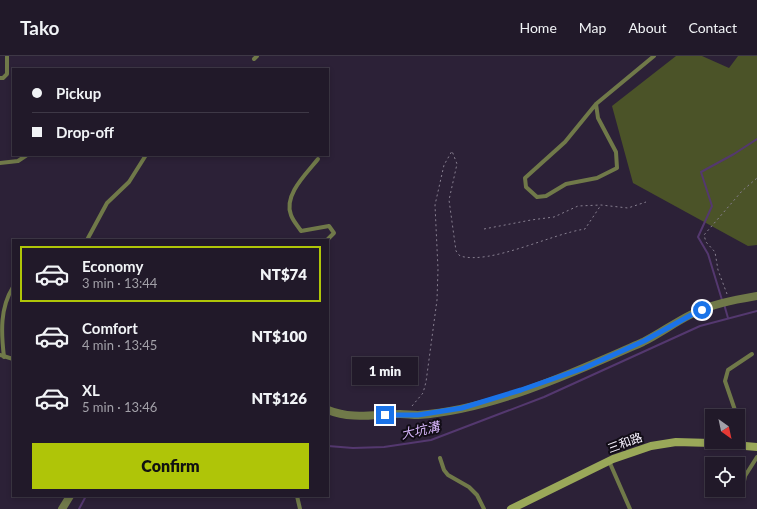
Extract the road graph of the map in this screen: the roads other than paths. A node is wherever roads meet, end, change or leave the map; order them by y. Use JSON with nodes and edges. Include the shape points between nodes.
{"nodes":[{"id":1,"x":7,"y":56,"type":"edge"},
{"id":2,"x":654,"y":56,"type":"edge"},
{"id":3,"x":0,"y":78,"type":"edge"},
{"id":4,"x":596,"y":104,"type":"junction"},
{"id":5,"x":26,"y":156,"type":"edge"},
{"id":6,"x":145,"y":156,"type":"edge"},
{"id":7,"x":318,"y":159,"type":"dead end"},
{"id":8,"x":0,"y":163,"type":"edge"},
{"id":9,"x":88,"y":239,"type":"edge"},
{"id":10,"x":328,"y":239,"type":"edge"},
{"id":11,"x":12,"y":289,"type":"edge"},
{"id":12,"x":757,"y":296,"type":"edge"},
{"id":13,"x":752,"y":354,"type":"dead end"},
{"id":14,"x":2,"y":356,"type":"edge"},
{"id":15,"x":12,"y":359,"type":"edge"},
{"id":16,"x":735,"y":409,"type":"edge"},
{"id":17,"x":329,"y":410,"type":"edge"},
{"id":18,"x":705,"y":443,"type":"edge"},
{"id":19,"x":745,"y":445,"type":"edge"},
{"id":20,"x":757,"y":448,"type":"edge"},
{"id":21,"x":757,"y":457,"type":"edge"},
{"id":22,"x":440,"y":458,"type":"dead end"},
{"id":23,"x":609,"y":461,"type":"junction"},
{"id":24,"x":745,"y":476,"type":"edge"},
{"id":25,"x":68,"y":497,"type":"edge"},
{"id":26,"x":297,"y":497,"type":"edge"},
{"id":27,"x":62,"y":509,"type":"edge"},
{"id":28,"x":300,"y":509,"type":"edge"},
{"id":29,"x":484,"y":509,"type":"edge"},
{"id":30,"x":511,"y":509,"type":"edge"},
{"id":31,"x":630,"y":509,"type":"edge"}],
"edges":[{"from":1,"to":3,"type":"lane","via":[[7,74]]},
{"from":2,"to":4,"type":"lane"},
{"from":4,"to":4,"type":"lane","via":[[598,118],[616,152],[617,168],[596,178],[566,184],[546,196],[537,197],[526,187],[525,178],[565,142]]},
{"from":5,"to":8,"type":"lane","via":[[18,161]]},
{"from":6,"to":9,"type":"lane","via":[[129,182],[107,203]]},
{"from":7,"to":10,"type":"lane","via":[[292,193],[290,215],[301,231],[329,226],[334,232]]},
{"from":11,"to":14,"type":"lane","via":[[1,314]]},
{"from":12,"to":17,"type":"street","via":[[729,300],[691,315],[644,341],[584,368],[462,408],[418,415],[354,417]]},
{"from":13,"to":16,"type":"lane","via":[[728,370],[725,381]]},
{"from":14,"to":15,"type":"lane"},
{"from":18,"to":23,"type":"main road","name":"三和路","via":[[676,442],[651,446]]},
{"from":19,"to":20,"type":"main road","name":"三和路"},
{"from":21,"to":24,"type":"lane"},
{"from":22,"to":29,"type":"lane","via":[[448,475],[469,486]]},
{"from":23,"to":30,"type":"main road","name":"三和路"},
{"from":23,"to":31,"type":"lane"},
{"from":25,"to":27,"type":"street"},
{"from":26,"to":28,"type":"lane"}]}
